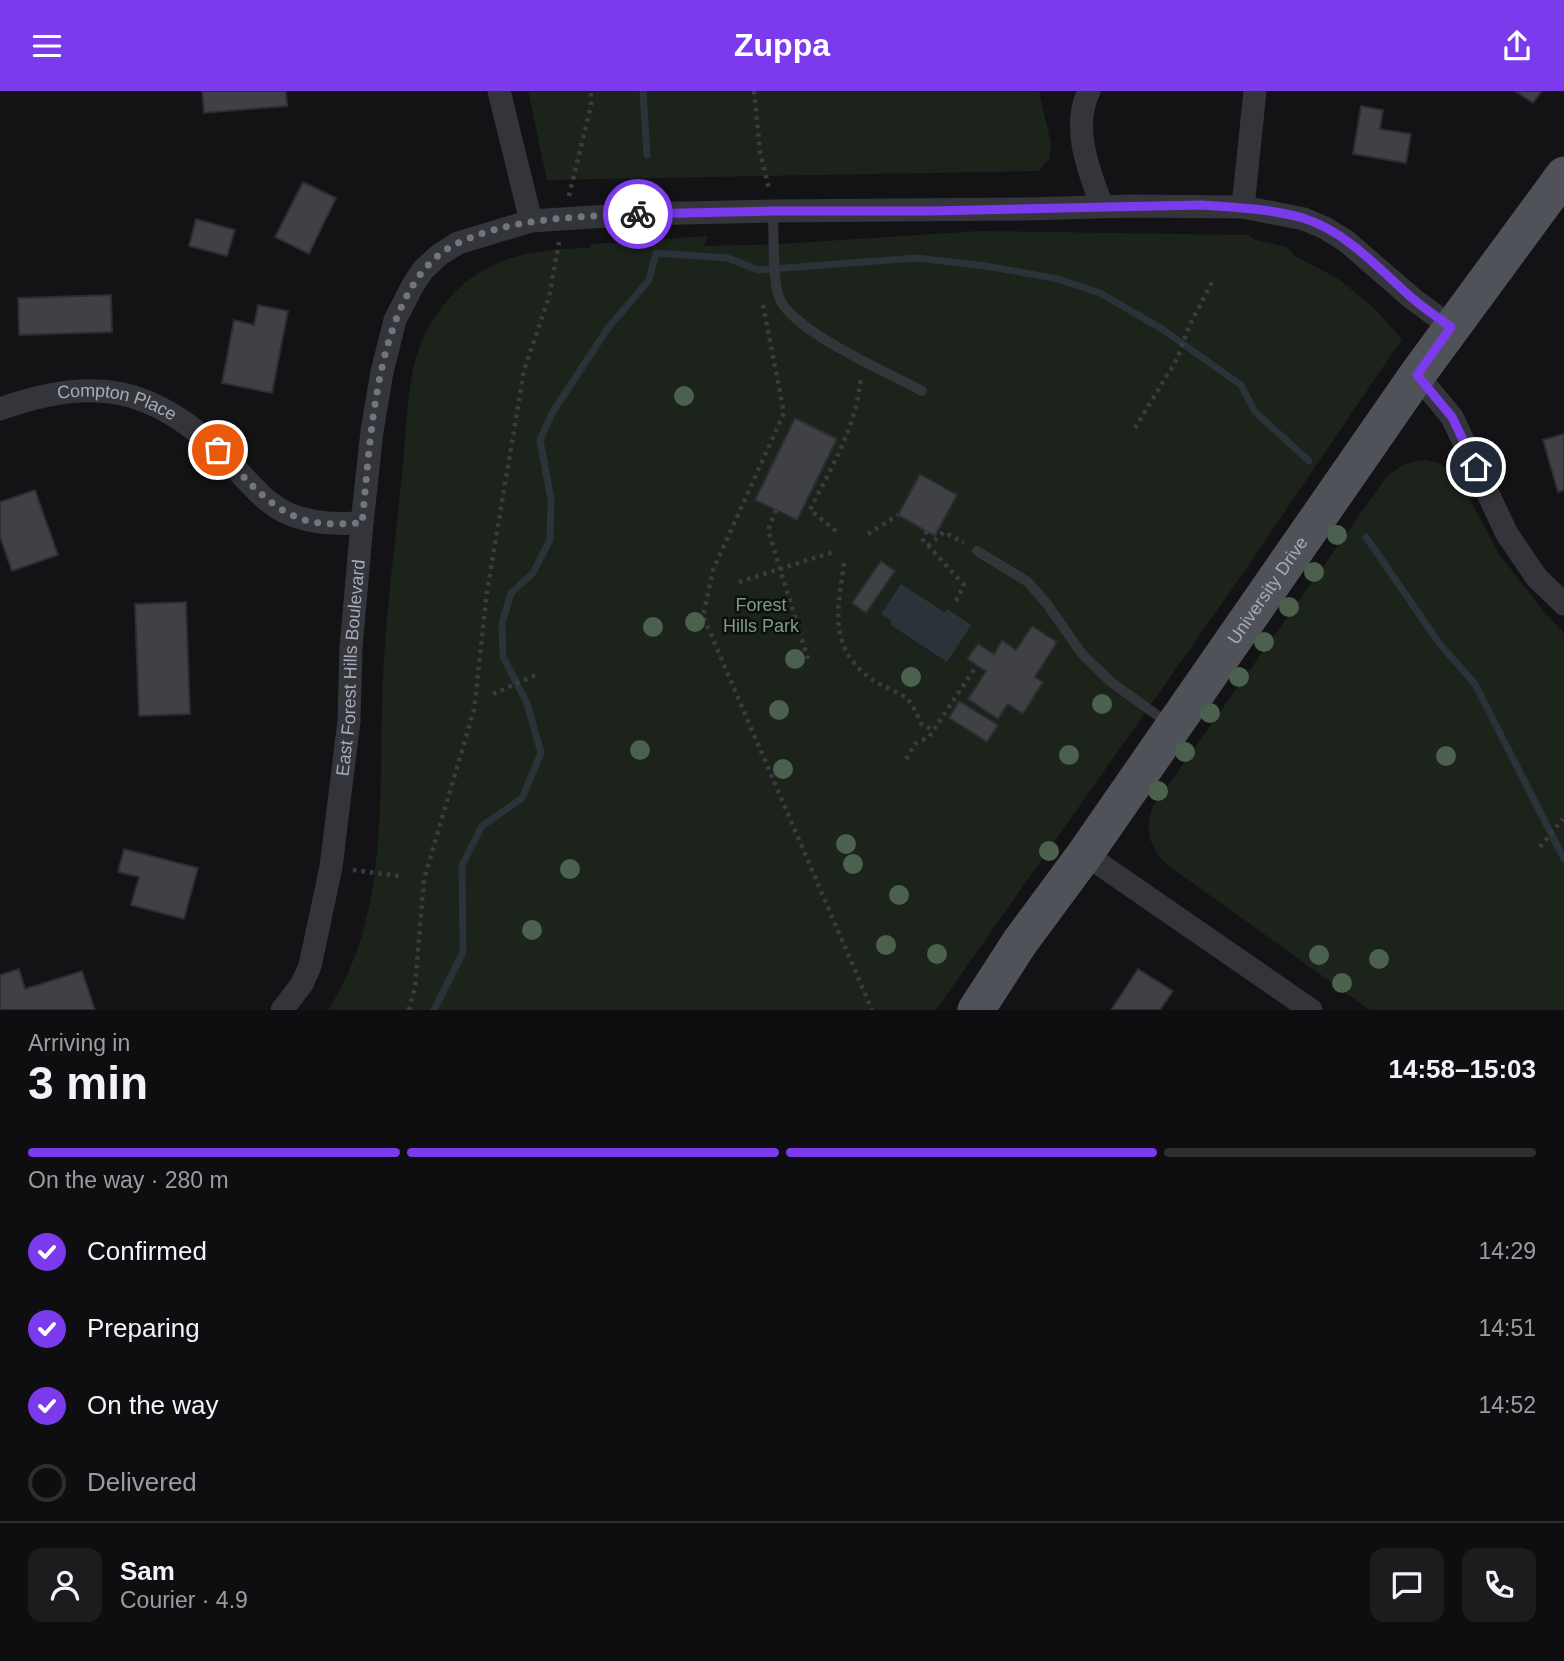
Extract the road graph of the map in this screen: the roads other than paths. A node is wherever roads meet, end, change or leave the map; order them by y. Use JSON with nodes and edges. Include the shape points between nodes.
{"nodes":[{"id":1,"x":499,"y":91,"type":"edge"},
{"id":2,"x":1089,"y":91,"type":"edge"},
{"id":3,"x":1255,"y":91,"type":"edge"},
{"id":4,"x":1564,"y":175,"type":"edge"},
{"id":5,"x":1102,"y":206,"type":"junction"},
{"id":6,"x":1243,"y":207,"type":"junction"},
{"id":7,"x":774,"y":211,"type":"junction"},
{"id":8,"x":531,"y":221,"type":"junction"},
{"id":9,"x":1451,"y":327,"type":"junction"},
{"id":10,"x":1417,"y":375,"type":"junction"},
{"id":11,"x":922,"y":390,"type":"dead end"},
{"id":12,"x":0,"y":409,"type":"edge"},
{"id":13,"x":362,"y":523,"type":"junction"},
{"id":14,"x":977,"y":551,"type":"road end"},
{"id":15,"x":1563,"y":603,"type":"edge"},
{"id":16,"x":1173,"y":727,"type":"junction"},
{"id":17,"x":1085,"y":854,"type":"junction"},
{"id":18,"x":282,"y":1010,"type":"edge"},
{"id":19,"x":976,"y":1010,"type":"edge"},
{"id":20,"x":1311,"y":1010,"type":"edge"}],
"edges":[{"from":1,"to":8,"type":"street"},
{"from":2,"to":5,"type":"street","via":[[1083,104],[1084,157]]},
{"from":3,"to":6,"type":"street"},
{"from":4,"to":9,"type":"main road","name":"University Drive"},
{"from":5,"to":6,"type":"street","name":"East Forest Hills Boulevard"},
{"from":5,"to":7,"type":"street","name":"East Forest Hills Boulevard"},
{"from":6,"to":9,"type":"street","name":"East Forest Hills Boulevard","via":[[1304,219],[1325,228]]},
{"from":7,"to":8,"type":"street","name":"East Forest Hills Boulevard"},
{"from":7,"to":11,"type":"lane","via":[[778,296],[786,311],[803,325]]},
{"from":8,"to":13,"type":"street","name":"East Forest Hills Boulevard","via":[[458,243],[439,255],[413,285],[395,320],[382,372]]},
{"from":9,"to":10,"type":"main road","name":"University Drive"},
{"from":10,"to":15,"type":"street","via":[[1452,417],[1507,534],[1537,578]]},
{"from":10,"to":16,"type":"main road","name":"University Drive"},
{"from":12,"to":13,"type":"street","name":"Compton Place","via":[[54,392],[141,398],[183,420],[286,513],[319,522]]},
{"from":13,"to":18,"type":"street","name":"East Forest Hills Boulevard","via":[[349,721],[331,867],[310,966]]},
{"from":14,"to":16,"type":"lane","via":[[1028,582],[1082,654],[1111,682]]},
{"from":16,"to":17,"type":"main road","name":"University Drive"},
{"from":17,"to":19,"type":"main road","name":"University Drive"},
{"from":17,"to":20,"type":"street"}]}
